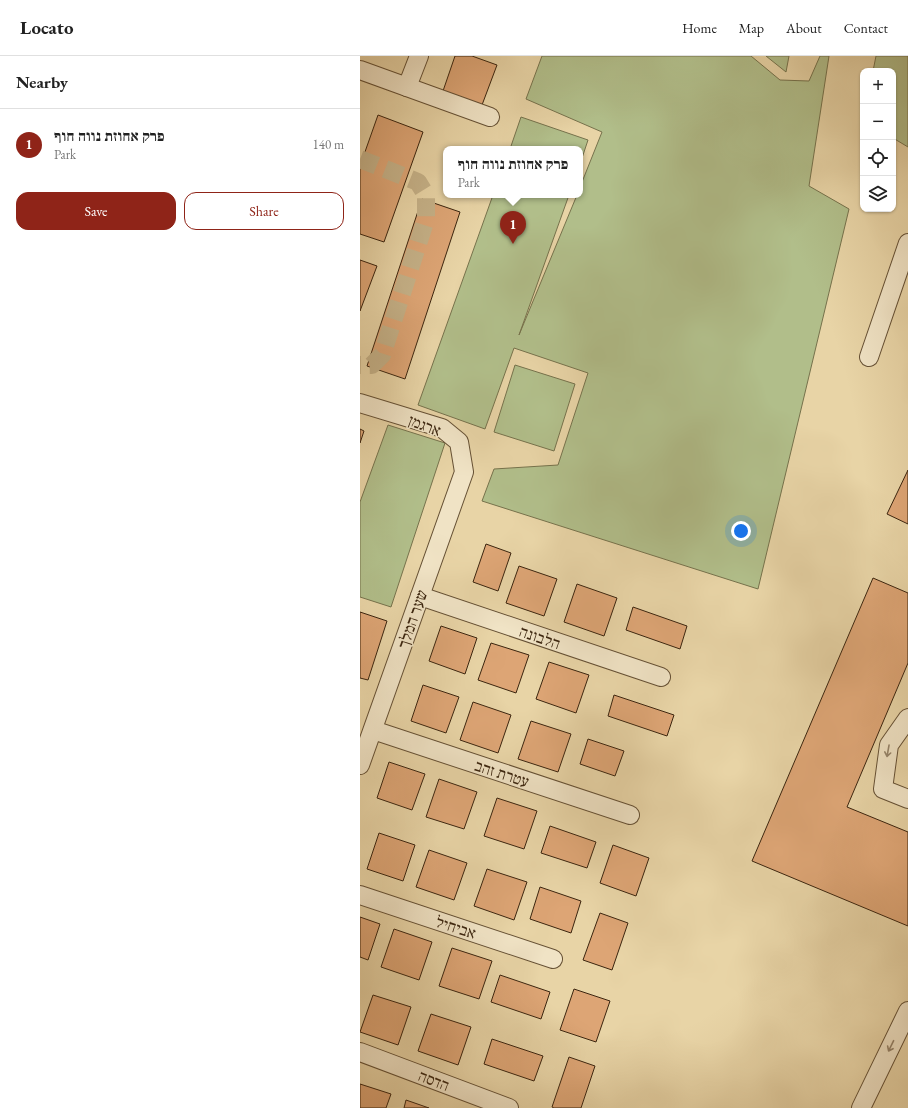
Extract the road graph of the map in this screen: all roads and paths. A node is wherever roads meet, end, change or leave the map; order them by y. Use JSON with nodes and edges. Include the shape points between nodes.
{"nodes":[{"id":1,"x":419,"y":56,"type":"edge"},
{"id":2,"x":360,"y":70,"type":"edge"},
{"id":3,"x":407,"y":87,"type":"junction"},
{"id":4,"x":490,"y":117,"type":"dead end"},
{"id":5,"x":908,"y":243,"type":"edge"},
{"id":6,"x":869,"y":357,"type":"dead end"},
{"id":7,"x":360,"y":403,"type":"edge"},
{"id":8,"x":464,"y":472,"type":"joint"},
{"id":9,"x":420,"y":596,"type":"junction"},
{"id":10,"x":661,"y":677,"type":"dead end"},
{"id":11,"x":908,"y":718,"type":"edge"},
{"id":12,"x":373,"y":730,"type":"junction"},
{"id":13,"x":360,"y":766,"type":"edge"},
{"id":14,"x":908,"y":799,"type":"edge"},
{"id":15,"x":630,"y":815,"type":"dead end"},
{"id":16,"x":360,"y":895,"type":"edge"},
{"id":17,"x":552,"y":959,"type":"dead end"},
{"id":18,"x":908,"y":1011,"type":"edge"},
{"id":19,"x":360,"y":1052,"type":"edge"},
{"id":20,"x":509,"y":1108,"type":"edge"},
{"id":21,"x":861,"y":1108,"type":"edge"}],
"edges":[{"from":1,"to":3,"type":"street"},
{"from":2,"to":3,"type":"street"},
{"from":3,"to":4,"type":"street"},
{"from":5,"to":6,"type":"street"},
{"from":7,"to":8,"type":"street","name":"ארגמן","via":[[442,428],[459,442]]},
{"from":8,"to":9,"type":"street","name":"שער המלך"},
{"from":9,"to":10,"type":"street","name":"הלבונה"},
{"from":9,"to":12,"type":"street","name":"שער המלך"},
{"from":11,"to":14,"type":"street","one_way":true,"via":[[889,745],[883,789]]},
{"from":12,"to":13,"type":"street","name":"שער המלך"},
{"from":12,"to":15,"type":"street","name":"עטרת זהב"},
{"from":16,"to":17,"type":"street","name":"אביחיל"},
{"from":18,"to":21,"type":"street","one_way":true},
{"from":19,"to":20,"type":"street","name":"הדסה"}]}
